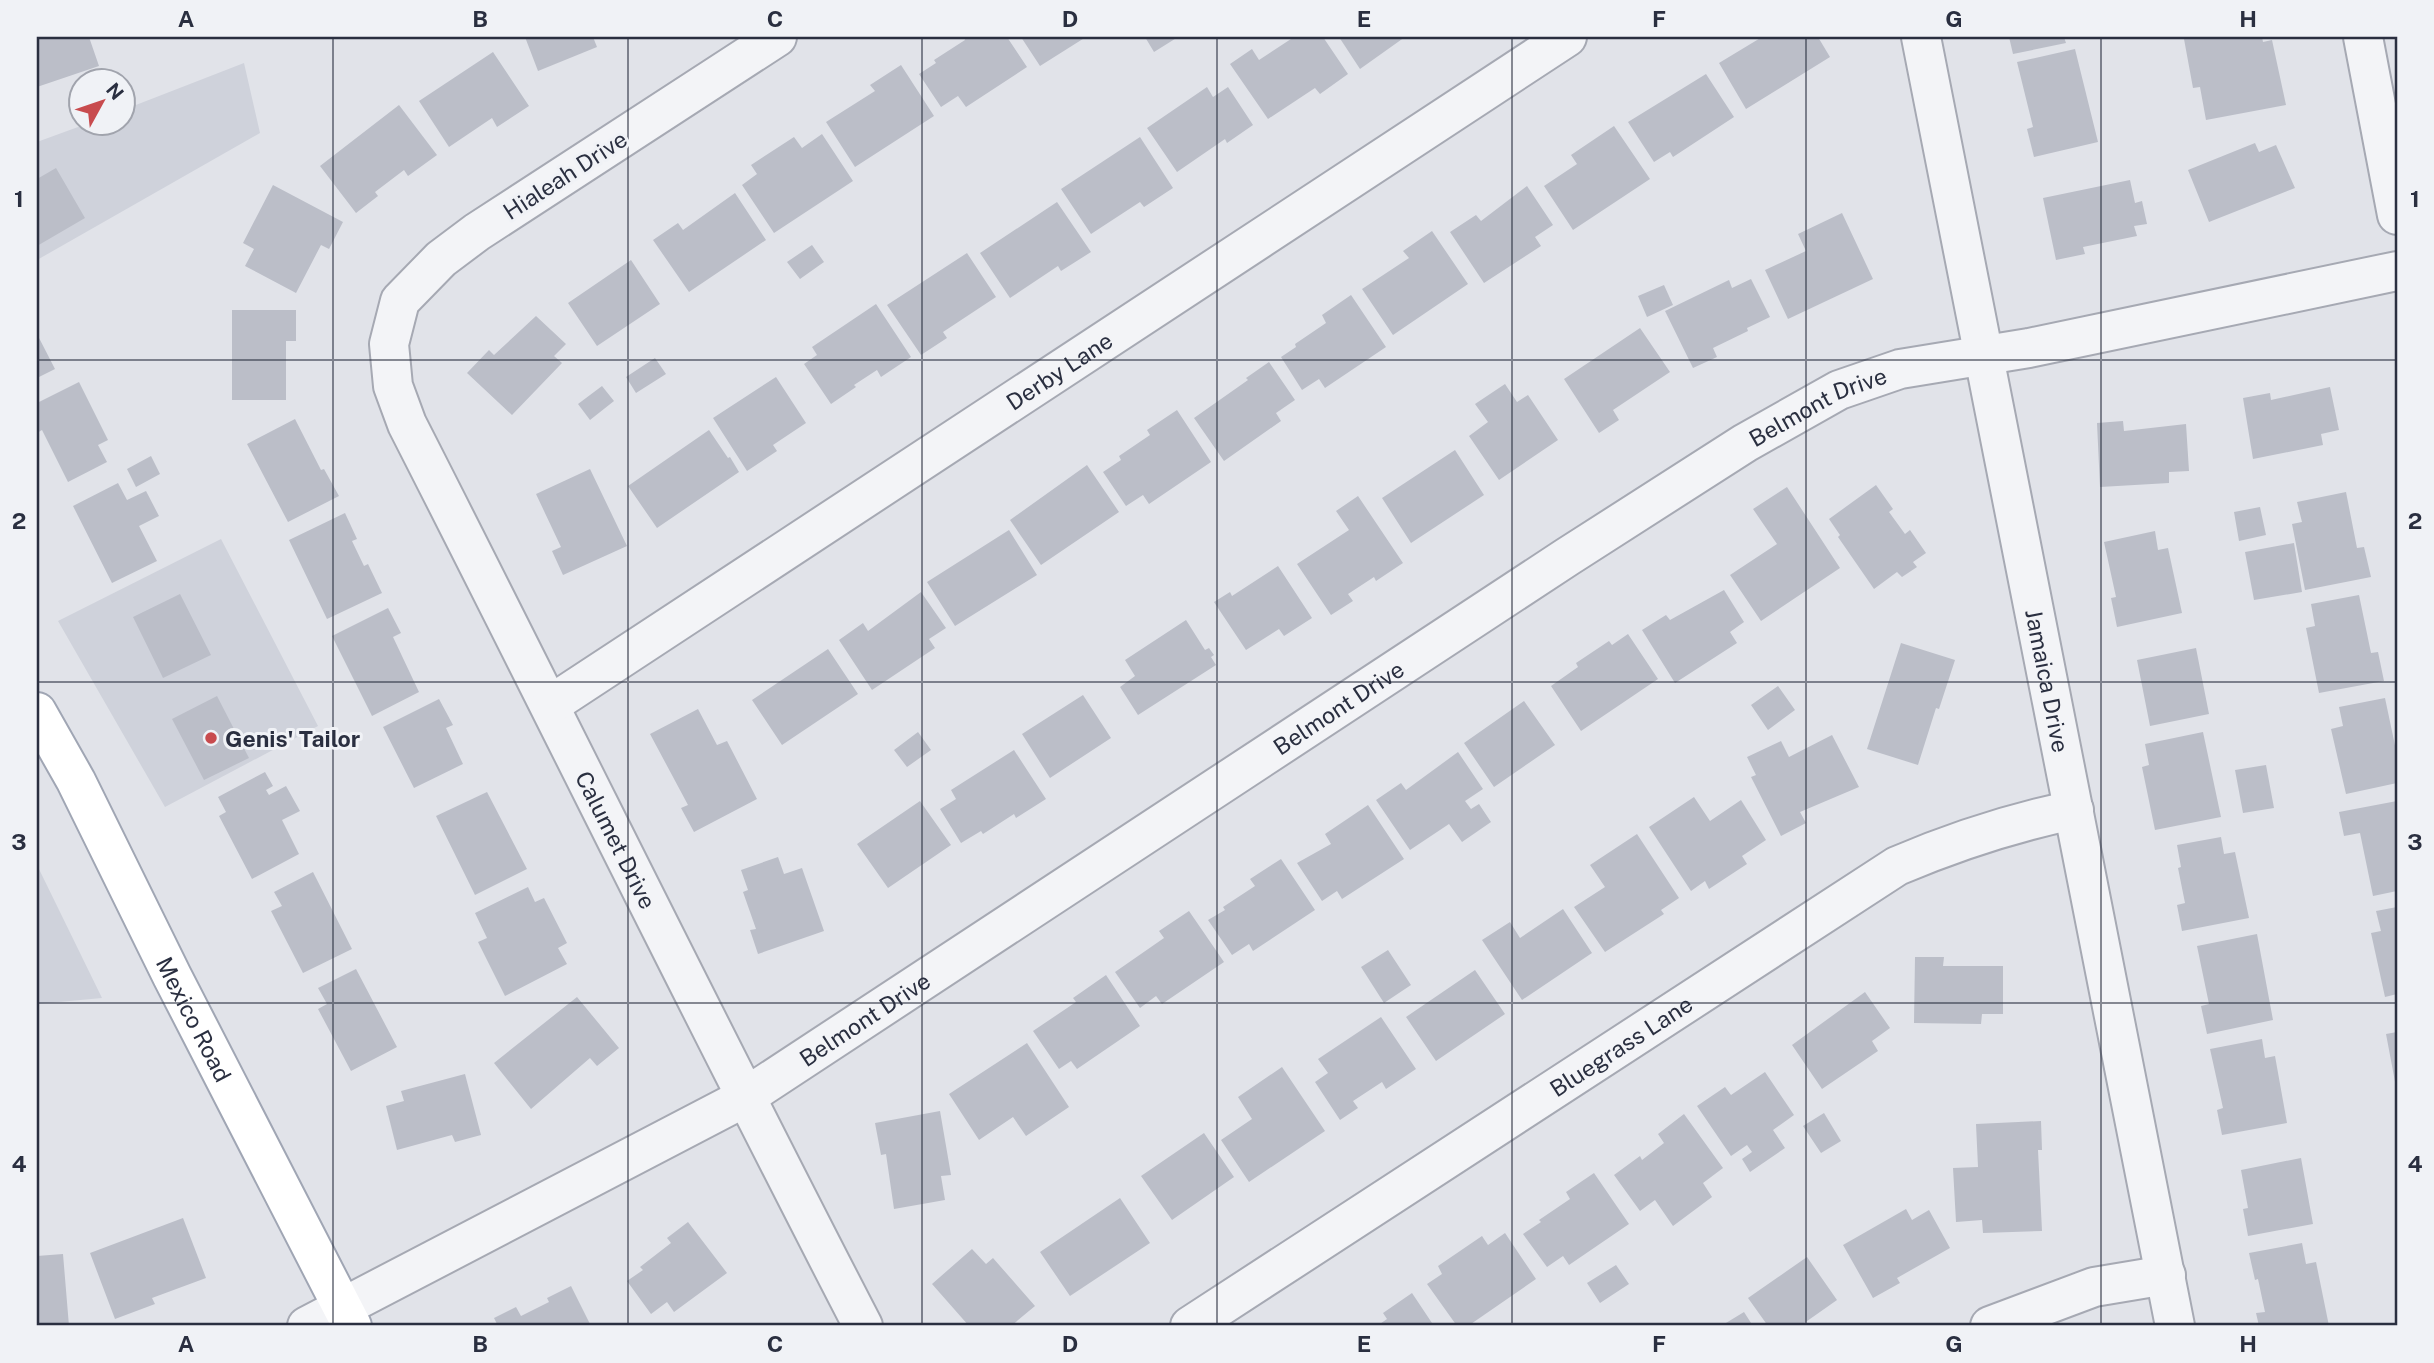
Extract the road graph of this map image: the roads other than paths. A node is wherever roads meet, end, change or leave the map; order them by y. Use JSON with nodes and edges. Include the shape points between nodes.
{"nodes":[{"id":1,"x":1567,"y":37,"type":"edge"},
{"id":2,"x":1921,"y":37,"type":"edge"},
{"id":3,"x":2363,"y":37,"type":"edge"},
{"id":4,"x":754,"y":43,"type":"edge"},
{"id":5,"x":2397,"y":215,"type":"edge"},
{"id":6,"x":2397,"y":271,"type":"edge"},
{"id":7,"x":389,"y":344,"type":"joint"},
{"id":8,"x":1984,"y":356,"type":"junction"},
{"id":9,"x":550,"y":705,"type":"junction"},
{"id":10,"x":37,"y":712,"type":"edge"},
{"id":11,"x":2074,"y":810,"type":"junction"},
{"id":12,"x":744,"y":1098,"type":"junction"},
{"id":13,"x":2166,"y":1275,"type":"junction"},
{"id":14,"x":348,"y":1317,"type":"edge"},
{"id":15,"x":307,"y":1326,"type":"edge"},
{"id":16,"x":863,"y":1326,"type":"edge"},
{"id":17,"x":1190,"y":1326,"type":"edge"},
{"id":18,"x":1990,"y":1326,"type":"edge"},
{"id":19,"x":2175,"y":1326,"type":"edge"}],
"edges":[{"from":1,"to":9,"type":"street","name":"Derby Lane"},
{"from":2,"to":8,"type":"street","name":"Jamaica Drive"},
{"from":3,"to":5,"type":"street"},
{"from":4,"to":7,"type":"street","name":"Hialeah Drive","via":[[440,259],[400,301]]},
{"from":6,"to":8,"type":"street","name":"Belmont Drive"},
{"from":7,"to":9,"type":"street","name":"Calumet Drive","via":[[393,386],[407,424]]},
{"from":8,"to":11,"type":"street","name":"Jamaica Drive"},
{"from":8,"to":12,"type":"street","name":"Belmont Drive","via":[[1900,369],[1839,390],[1745,443]]},
{"from":9,"to":12,"type":"street","name":"Calumet Drive"},
{"from":10,"to":14,"type":"main road","name":"Mexico Road"},
{"from":11,"to":13,"type":"street","name":"Jamaica Drive"},
{"from":11,"to":17,"type":"street","name":"Bluegrass Lane","via":[[1953,842],[1897,866]]},
{"from":12,"to":14,"type":"street","name":"Belmont Drive"},
{"from":12,"to":16,"type":"street","name":"Calumet Drive"},
{"from":13,"to":18,"type":"street","via":[[2094,1287]]},
{"from":13,"to":19,"type":"street","name":"Jamaica Drive"},
{"from":14,"to":15,"type":"street","name":"Belmont Drive"}]}
